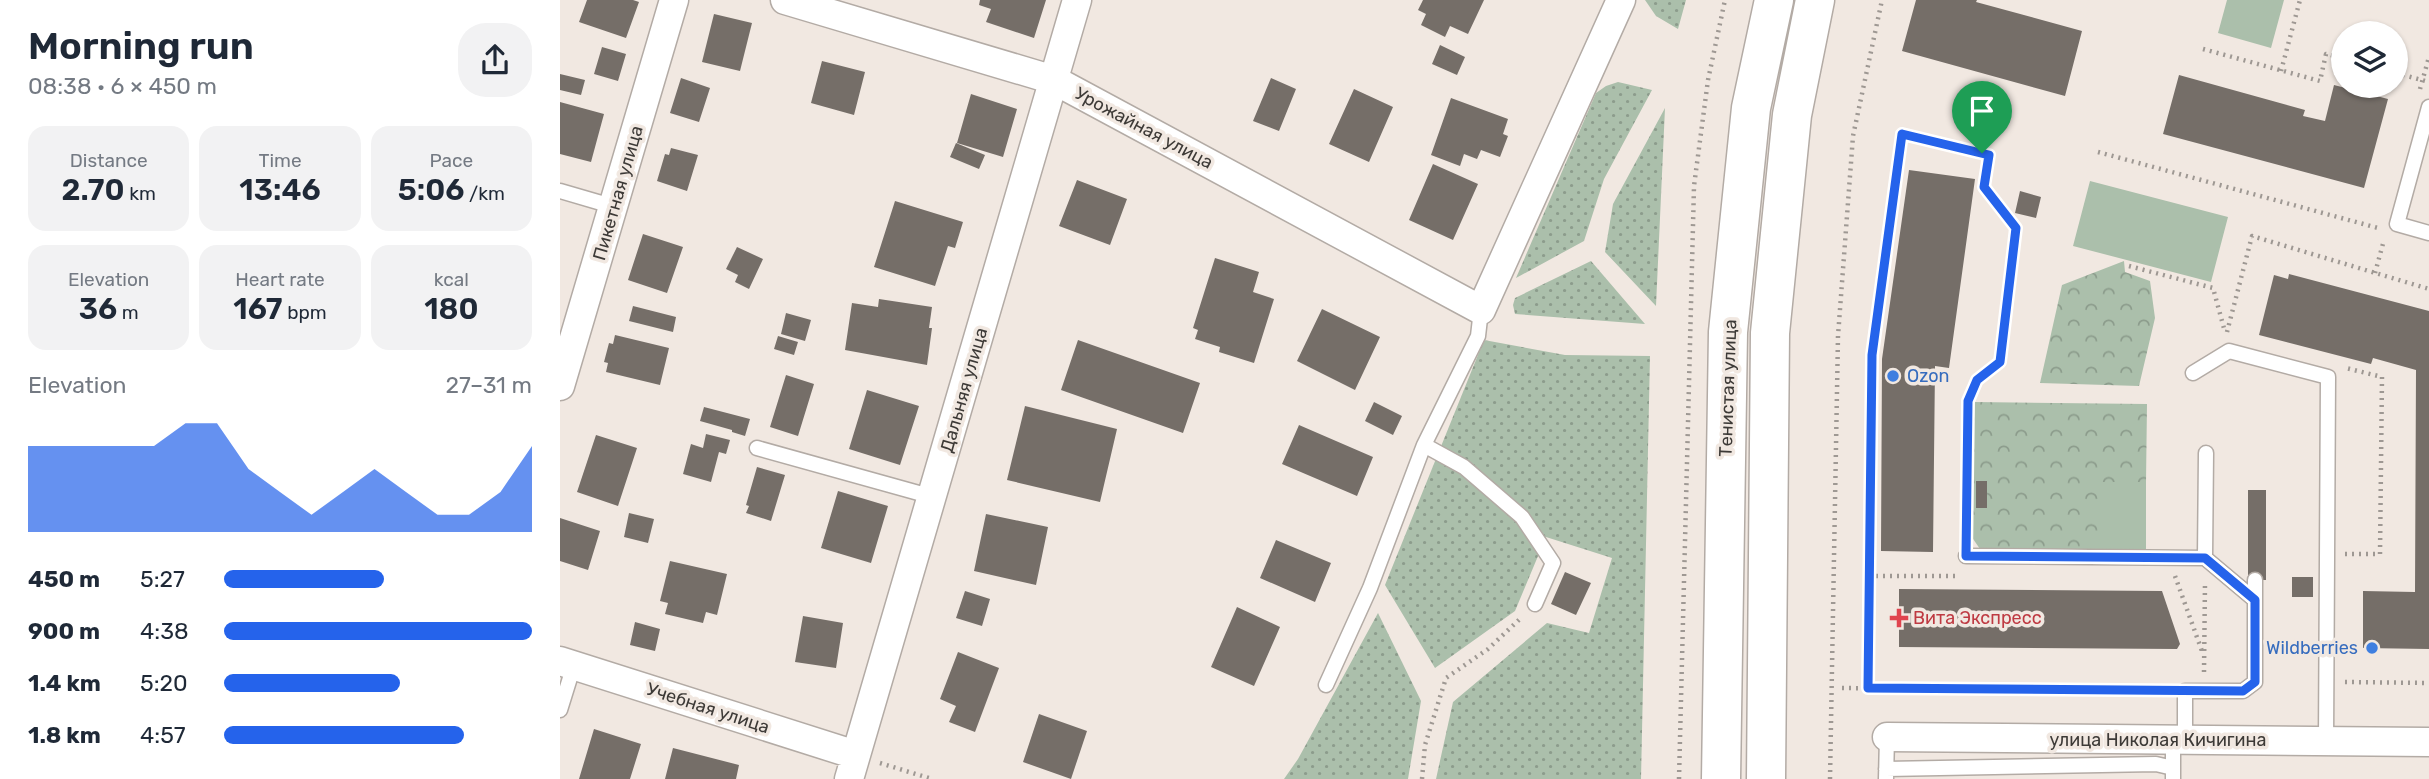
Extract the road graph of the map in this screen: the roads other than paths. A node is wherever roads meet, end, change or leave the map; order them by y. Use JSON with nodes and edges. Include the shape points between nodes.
{"nodes":[{"id":1,"x":674,"y":0,"type":"edge"},
{"id":2,"x":785,"y":0,"type":"edge"},
{"id":3,"x":1077,"y":0,"type":"edge"},
{"id":4,"x":1621,"y":0,"type":"edge"},
{"id":5,"x":1774,"y":0,"type":"edge"},
{"id":6,"x":1815,"y":0,"type":"edge"},
{"id":7,"x":1054,"y":80,"type":"junction"},
{"id":8,"x":2429,"y":107,"type":"edge"},
{"id":9,"x":560,"y":191,"type":"edge"},
{"id":10,"x":615,"y":207,"type":"junction"},
{"id":11,"x":2429,"y":233,"type":"edge"},
{"id":12,"x":1481,"y":310,"type":"junction"},
{"id":13,"x":2193,"y":373,"type":"dead end"},
{"id":14,"x":560,"y":386,"type":"edge"},
{"id":15,"x":1424,"y":445,"type":"junction"},
{"id":16,"x":757,"y":448,"type":"dead end"},
{"id":17,"x":2206,"y":453,"type":"dead end"},
{"id":18,"x":933,"y":497,"type":"junction"},
{"id":19,"x":1966,"y":556,"type":"road end"},
{"id":20,"x":2205,"y":558,"type":"junction"},
{"id":21,"x":2255,"y":580,"type":"dead end"},
{"id":22,"x":2255,"y":600,"type":"junction"},
{"id":23,"x":1535,"y":604,"type":"road end"},
{"id":24,"x":567,"y":663,"type":"edge"},
{"id":25,"x":1326,"y":685,"type":"dead end"},
{"id":26,"x":560,"y":710,"type":"edge"},
{"id":27,"x":1887,"y":737,"type":"joint"},
{"id":28,"x":2179,"y":740,"type":"junction"},
{"id":29,"x":2326,"y":741,"type":"junction"},
{"id":30,"x":2429,"y":742,"type":"edge"},
{"id":31,"x":853,"y":767,"type":"edge"},
{"id":32,"x":1886,"y":774,"type":"edge"},
{"id":33,"x":2173,"y":774,"type":"edge"},
{"id":34,"x":1721,"y":779,"type":"edge"},
{"id":35,"x":1766,"y":779,"type":"edge"}],
"edges":[{"from":1,"to":10,"type":"street","name":"Пикетная улица"},
{"from":2,"to":7,"type":"street","name":"Урожайная улица"},
{"from":3,"to":7,"type":"street","name":"Дальняя улица"},
{"from":4,"to":12,"type":"street"},
{"from":5,"to":34,"type":"main road","name":"Тенистая улица","via":[[1751,108],[1728,332]]},
{"from":6,"to":35,"type":"main road","via":[[1791,115],[1770,333]]},
{"from":7,"to":12,"type":"street","name":"Урожайная улица"},
{"from":7,"to":18,"type":"street","name":"Дальняя улица"},
{"from":8,"to":11,"type":"lane","via":[[2397,224]]},
{"from":9,"to":10,"type":"lane"},
{"from":10,"to":14,"type":"street","name":"Пикетная улица"},
{"from":12,"to":15,"type":"lane","via":[[1478,336]]},
{"from":13,"to":29,"type":"lane","via":[[2229,351],[2328,377]]},
{"from":15,"to":23,"type":"lane","via":[[1464,467],[1522,517],[1553,563]]},
{"from":15,"to":25,"type":"lane","via":[[1370,588]]},
{"from":16,"to":18,"type":"lane"},
{"from":17,"to":20,"type":"lane"},
{"from":18,"to":31,"type":"street","name":"Дальняя улица"},
{"from":19,"to":20,"type":"lane"},
{"from":20,"to":22,"type":"lane"},
{"from":21,"to":22,"type":"lane"},
{"from":22,"to":28,"type":"lane","via":[[2255,682],[2243,691],[2185,691]]},
{"from":24,"to":26,"type":"lane"},
{"from":24,"to":31,"type":"street","name":"Учебная улица"},
{"from":27,"to":28,"type":"street","name":"улица Николая Кичигина"},
{"from":27,"to":32,"type":"lane"},
{"from":28,"to":29,"type":"street","name":"улица Николая Кичигина"},
{"from":28,"to":33,"type":"lane"},
{"from":29,"to":30,"type":"street","name":"улица Николая Кичигина"},
{"from":32,"to":33,"type":"lane","via":[[2156,765]]}]}
